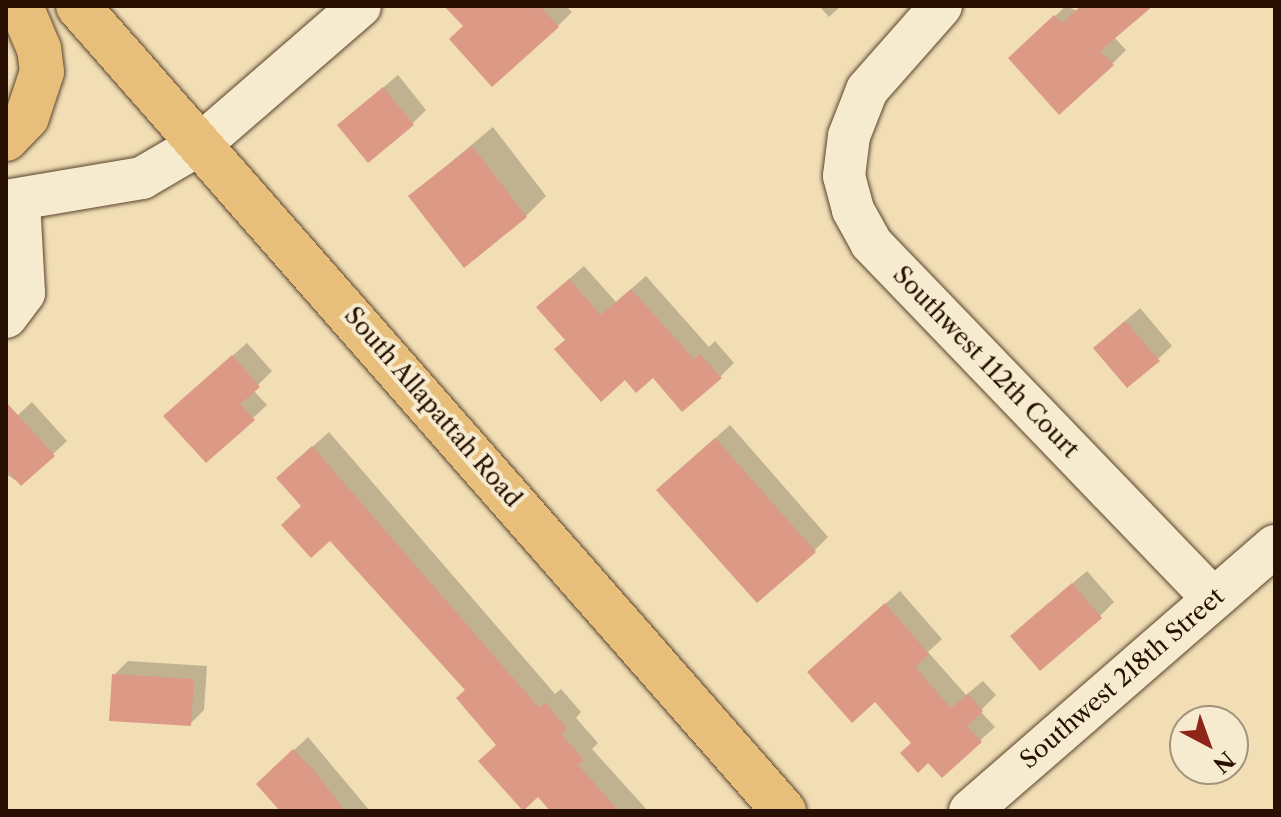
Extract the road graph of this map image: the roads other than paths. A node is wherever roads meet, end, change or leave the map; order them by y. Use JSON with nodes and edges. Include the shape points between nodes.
{"nodes":[{"id":1,"x":21,"y":6,"type":"edge"},
{"id":2,"x":78,"y":6,"type":"edge"},
{"id":3,"x":360,"y":6,"type":"edge"},
{"id":4,"x":941,"y":6,"type":"edge"},
{"id":5,"x":6,"y":139,"type":"edge"},
{"id":6,"x":202,"y":143,"type":"junction"},
{"id":7,"x":12,"y":201,"type":"edge"},
{"id":8,"x":6,"y":317,"type":"edge"},
{"id":9,"x":1275,"y":546,"type":"edge"},
{"id":10,"x":1213,"y":598,"type":"junction"},
{"id":11,"x":784,"y":811,"type":"edge"},
{"id":12,"x":970,"y":811,"type":"edge"}],
"edges":[{"from":1,"to":5,"type":"main road","via":[[37,40],[42,72],[27,117]]},
{"from":2,"to":6,"type":"main road","name":"South Allapattah Road"},
{"from":3,"to":6,"type":"street"},
{"from":4,"to":10,"type":"street","name":"Southwest 112th Court","via":[[867,90],[849,136],[844,176],[853,210],[871,243]]},
{"from":6,"to":7,"type":"street","via":[[121,186]]},
{"from":6,"to":11,"type":"main road","name":"South Allapattah Road"},
{"from":7,"to":8,"type":"street","via":[[24,293]]},
{"from":9,"to":10,"type":"street","name":"Southwest 218th Street"},
{"from":10,"to":12,"type":"street","name":"Southwest 218th Street"}]}
